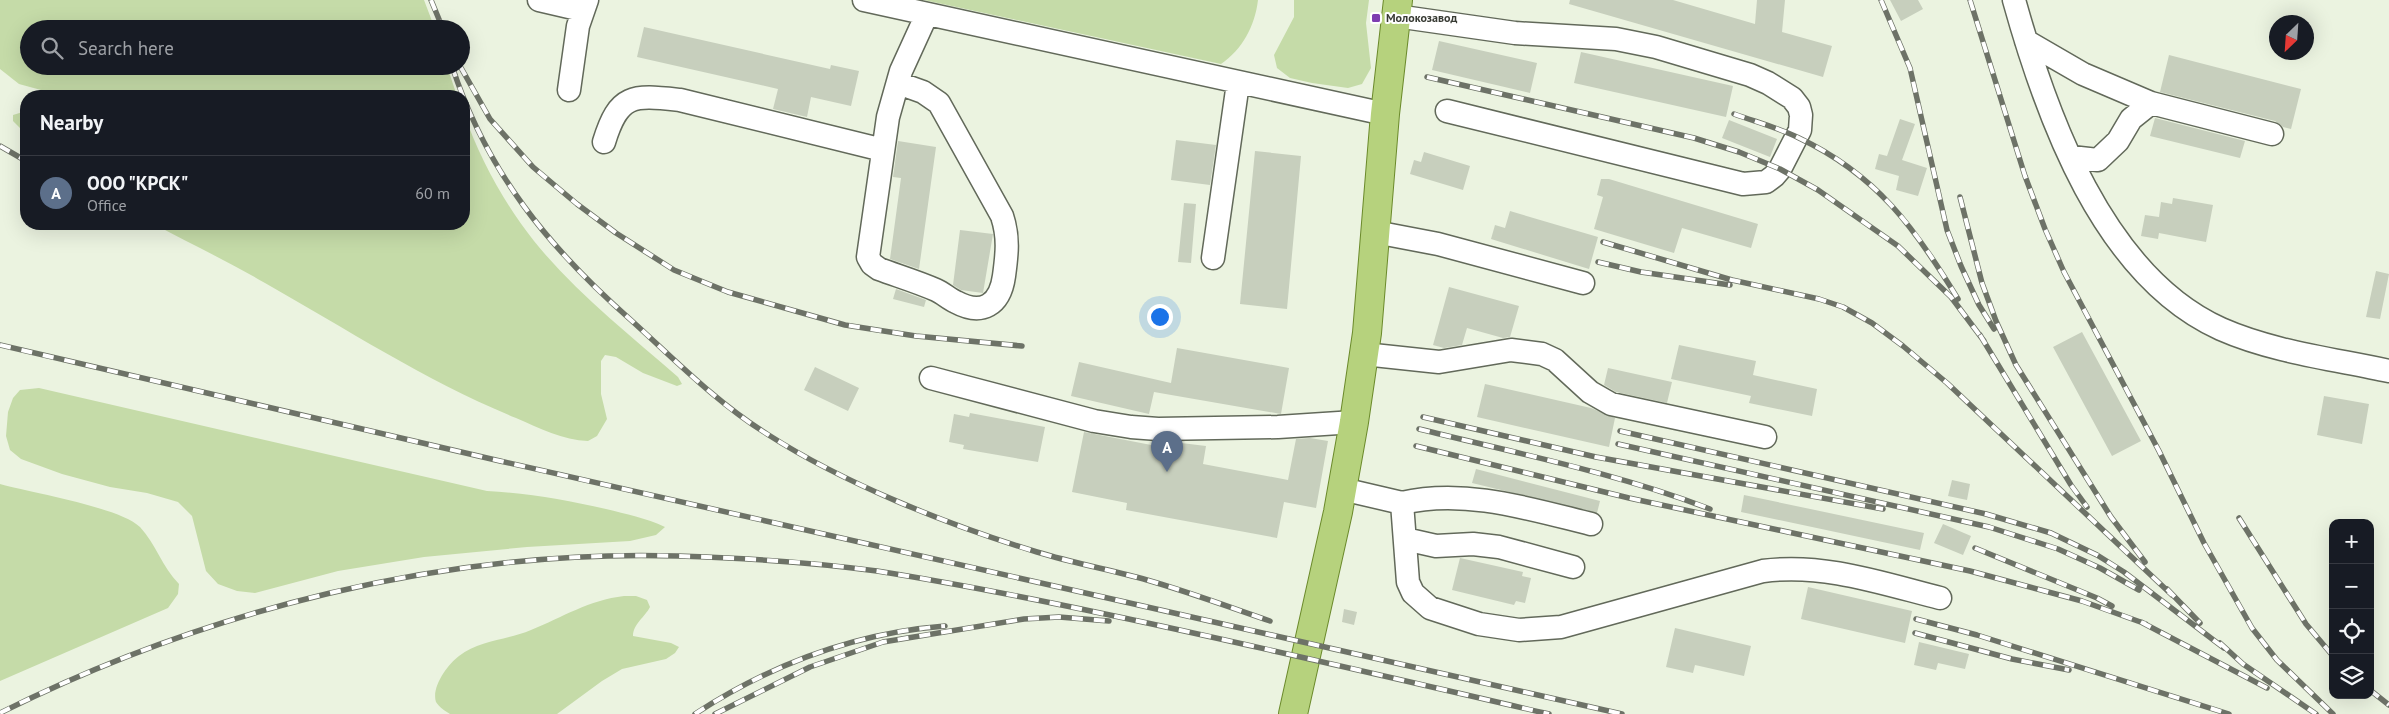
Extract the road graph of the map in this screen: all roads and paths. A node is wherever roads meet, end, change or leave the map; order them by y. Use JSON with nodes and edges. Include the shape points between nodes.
{"nodes":[{"id":1,"x":539,"y":0,"type":"edge"},
{"id":2,"x":864,"y":0,"type":"edge"},
{"id":3,"x":2014,"y":0,"type":"edge"},
{"id":4,"x":900,"y":4,"type":"edge"},
{"id":5,"x":585,"y":5,"type":"edge"},
{"id":6,"x":1397,"y":8,"type":"edge"},
{"id":7,"x":927,"y":14,"type":"junction"},
{"id":8,"x":2026,"y":42,"type":"junction"},
{"id":9,"x":898,"y":83,"type":"junction"},
{"id":10,"x":1238,"y":83,"type":"junction"},
{"id":11,"x":569,"y":90,"type":"dead end"},
{"id":12,"x":2150,"y":103,"type":"junction"},
{"id":13,"x":1447,"y":111,"type":"dead end"},
{"id":14,"x":1385,"y":114,"type":"junction"},
{"id":15,"x":888,"y":117,"type":"junction"},
{"id":16,"x":2272,"y":134,"type":"dead end"},
{"id":17,"x":604,"y":142,"type":"dead end"},
{"id":18,"x":857,"y":144,"type":"junction"},
{"id":19,"x":883,"y":150,"type":"junction"},
{"id":20,"x":2071,"y":157,"type":"junction"},
{"id":21,"x":1375,"y":232,"type":"junction"},
{"id":22,"x":1212,"y":258,"type":"dead end"},
{"id":23,"x":1583,"y":283,"type":"dead end"},
{"id":24,"x":1364,"y":354,"type":"junction"},
{"id":25,"x":2389,"y":370,"type":"edge"},
{"id":26,"x":931,"y":378,"type":"dead end"},
{"id":27,"x":1354,"y":422,"type":"junction"},
{"id":28,"x":1765,"y":437,"type":"dead end"},
{"id":29,"x":1342,"y":489,"type":"junction"},
{"id":30,"x":1402,"y":503,"type":"junction"},
{"id":31,"x":1591,"y":524,"type":"dead end"},
{"id":32,"x":1405,"y":540,"type":"junction"},
{"id":33,"x":1574,"y":567,"type":"dead end"},
{"id":34,"x":1940,"y":598,"type":"dead end"},
{"id":35,"x":1293,"y":714,"type":"edge"}],
"edges":[{"from":1,"to":5,"type":"street"},
{"from":2,"to":4,"type":"street"},
{"from":3,"to":8,"type":"street"},
{"from":4,"to":7,"type":"street"},
{"from":5,"to":11,"type":"street","via":[[578,26]]},
{"from":6,"to":13,"type":"street","via":[[1515,33],[1616,39],[1656,47],[1768,83],[1792,98],[1799,107],[1801,124],[1798,137],[1774,176],[1766,182],[1743,184]]},
{"from":6,"to":14,"type":"main road"},
{"from":7,"to":9,"type":"street"},
{"from":7,"to":10,"type":"street"},
{"from":8,"to":12,"type":"street","via":[[2084,74]]},
{"from":8,"to":20,"type":"street","via":[[2046,103]]},
{"from":9,"to":15,"type":"street"},
{"from":9,"to":19,"type":"street","via":[[928,94],[939,103],[1002,216],[1008,245],[1002,285],[994,302],[976,308],[965,306],[938,290],[872,264],[868,257]]},
{"from":10,"to":14,"type":"street"},
{"from":10,"to":22,"type":"street"},
{"from":12,"to":16,"type":"street"},
{"from":12,"to":20,"type":"street","via":[[2132,119],[2118,141],[2098,160]]},
{"from":14,"to":21,"type":"main road"},
{"from":15,"to":18,"type":"street"},
{"from":15,"to":19,"type":"street"},
{"from":17,"to":18,"type":"street","via":[[618,109],[632,100],[653,97],[680,100]]},
{"from":18,"to":19,"type":"street"},
{"from":20,"to":25,"type":"street","via":[[2129,254],[2182,308],[2243,337]]},
{"from":21,"to":23,"type":"street","via":[[1438,244]]},
{"from":21,"to":24,"type":"main road"},
{"from":24,"to":27,"type":"main road"},
{"from":24,"to":28,"type":"street","via":[[1439,362],[1511,350],[1542,354],[1555,360],[1590,392],[1611,404]]},
{"from":26,"to":27,"type":"street","via":[[1094,421],[1131,427],[1158,429]]},
{"from":27,"to":29,"type":"main road"},
{"from":29,"to":30,"type":"street"},
{"from":29,"to":35,"type":"main road"},
{"from":30,"to":31,"type":"street","via":[[1439,498],[1492,502]]},
{"from":30,"to":32,"type":"street"},
{"from":32,"to":33,"type":"street","via":[[1436,546],[1473,544],[1499,547]]},
{"from":32,"to":34,"type":"street","via":[[1408,582],[1430,608],[1458,619],[1519,630],[1561,627],[1762,571],[1785,568],[1834,571]]}]}
